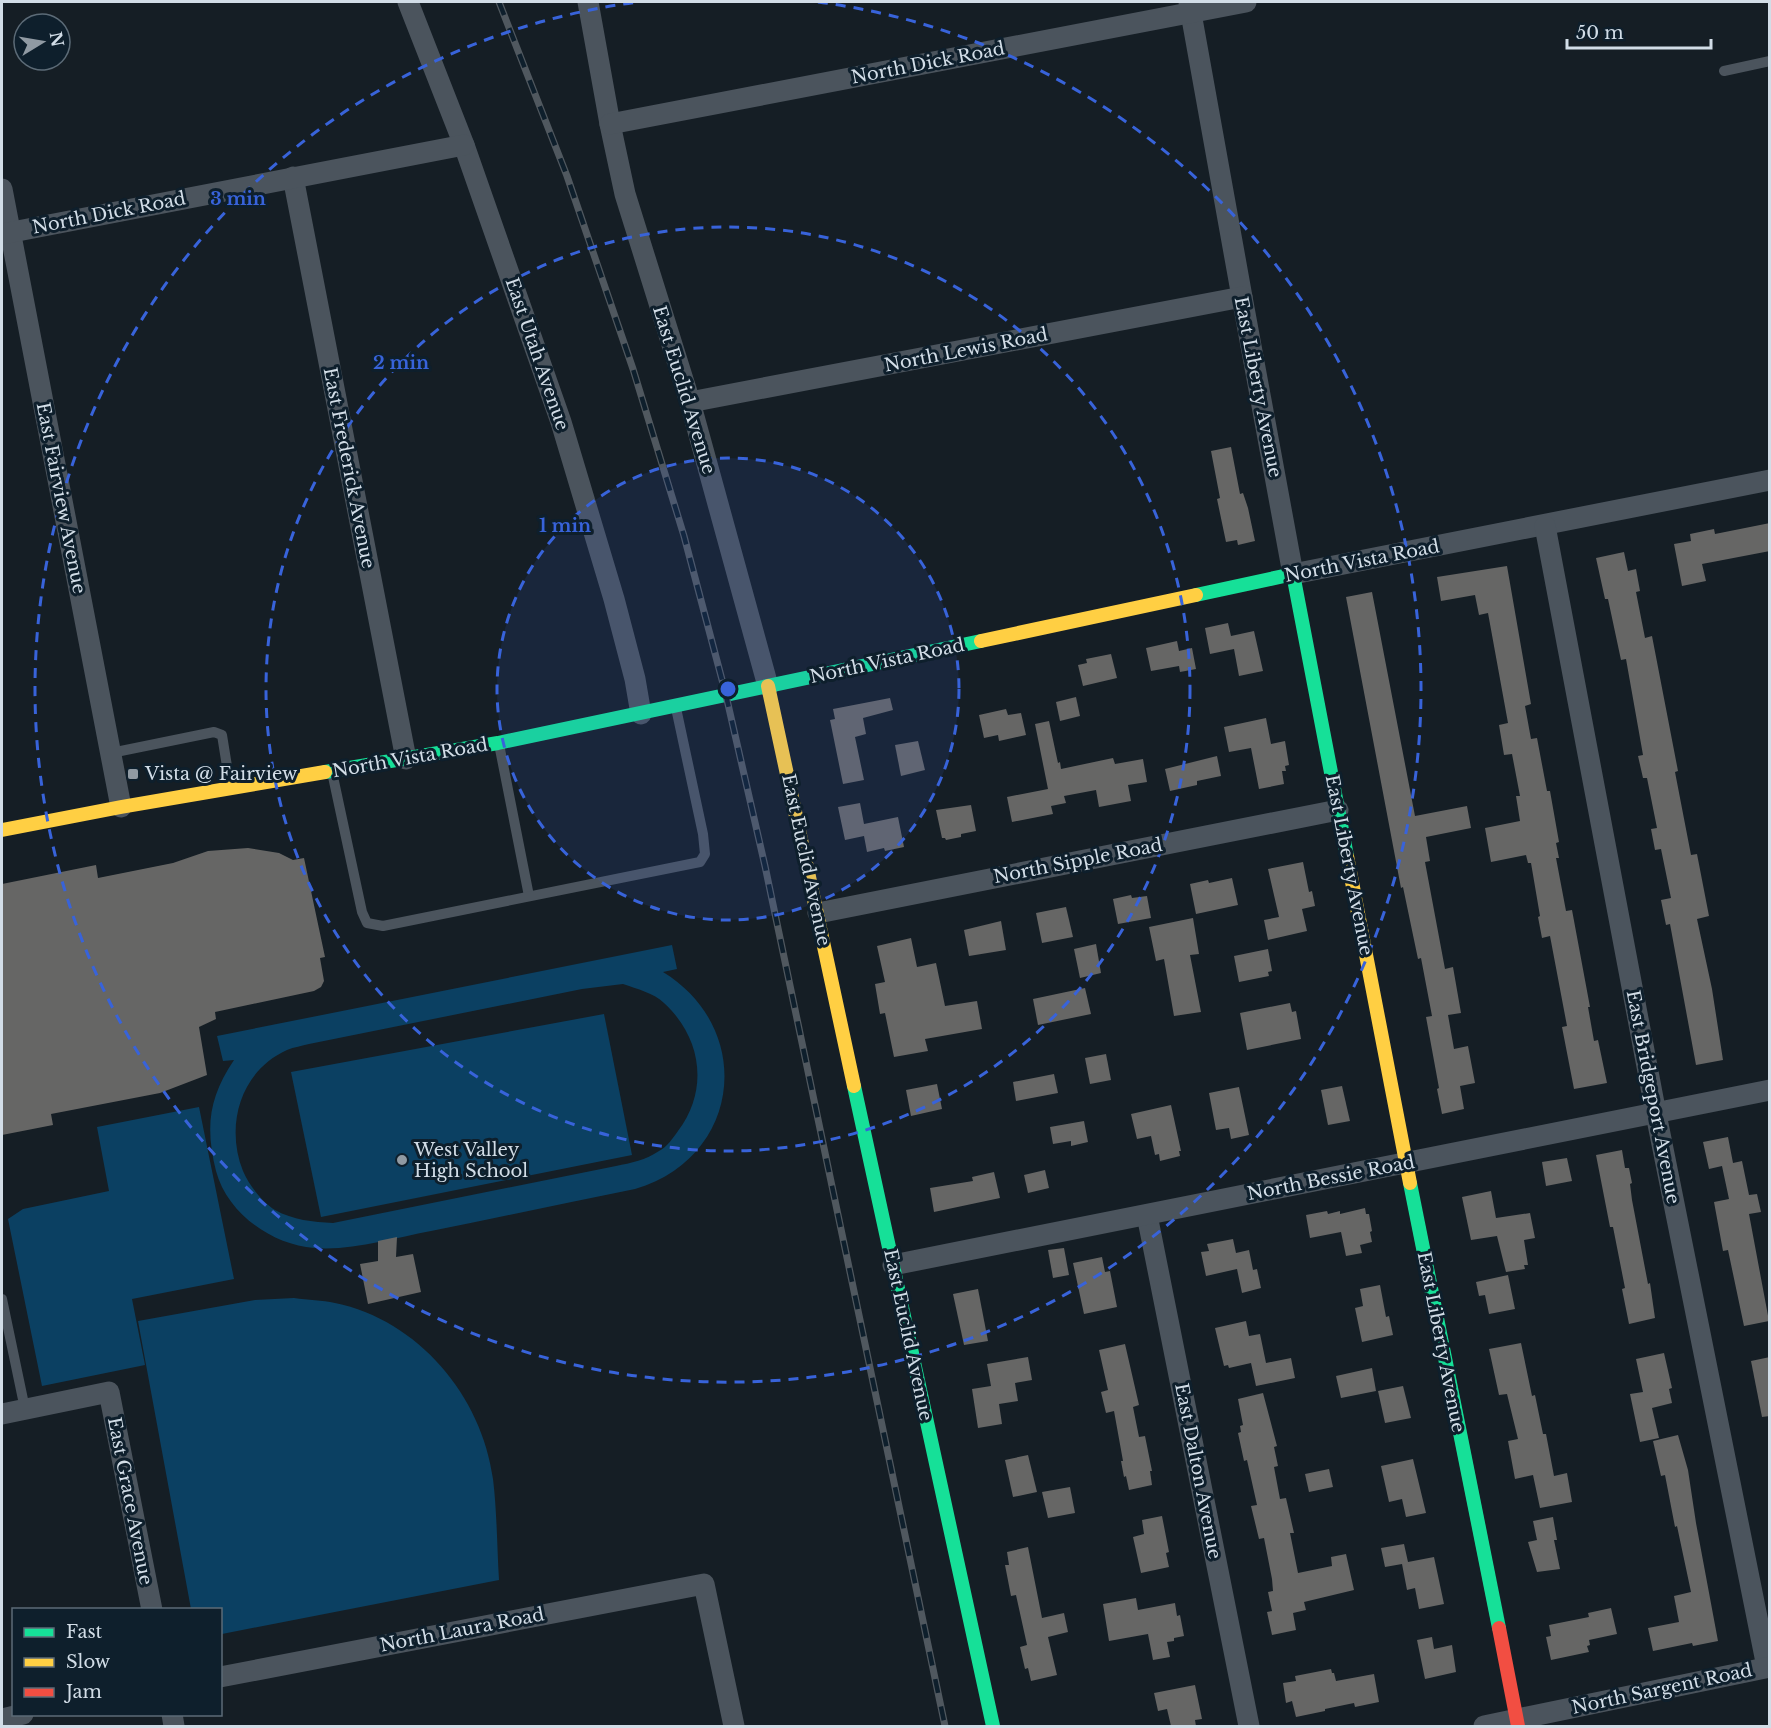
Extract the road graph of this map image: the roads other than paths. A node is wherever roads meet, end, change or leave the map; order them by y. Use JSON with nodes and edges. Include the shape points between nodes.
{"nodes":[{"id":1,"x":408,"y":2,"type":"edge"},
{"id":2,"x":588,"y":2,"type":"edge"},
{"id":3,"x":1246,"y":2,"type":"edge"},
{"id":4,"x":1190,"y":7,"type":"edge"},
{"id":5,"x":1770,"y":61,"type":"edge"},
{"id":6,"x":1724,"y":71,"type":"dead end"},
{"id":7,"x":610,"y":124,"type":"junction"},
{"id":8,"x":464,"y":145,"type":"junction"},
{"id":9,"x":293,"y":177,"type":"junction"},
{"id":10,"x":2,"y":189,"type":"edge"},
{"id":11,"x":5,"y":233,"type":"edge"},
{"id":12,"x":1242,"y":297,"type":"junction"},
{"id":13,"x":690,"y":402,"type":"junction"},
{"id":14,"x":1770,"y":480,"type":"edge"},
{"id":15,"x":1545,"y":526,"type":"junction"},
{"id":16,"x":1293,"y":574,"type":"junction"},
{"id":17,"x":768,"y":686,"type":"junction"},
{"id":18,"x":676,"y":707,"type":"junction"},
{"id":19,"x":641,"y":714,"type":"junction"},
{"id":20,"x":498,"y":743,"type":"junction"},
{"id":21,"x":111,"y":753,"type":"junction"},
{"id":22,"x":406,"y":759,"type":"junction"},
{"id":23,"x":332,"y":772,"type":"junction"},
{"id":24,"x":231,"y":789,"type":"junction"},
{"id":25,"x":121,"y":807,"type":"junction"},
{"id":26,"x":1338,"y":810,"type":"junction"},
{"id":27,"x":2,"y":830,"type":"edge"},
{"id":28,"x":529,"y":896,"type":"junction"},
{"id":29,"x":818,"y":913,"type":"junction"},
{"id":30,"x":1770,"y":1090,"type":"edge"},
{"id":31,"x":1656,"y":1114,"type":"junction"},
{"id":32,"x":1406,"y":1162,"type":"junction"},
{"id":33,"x":1147,"y":1215,"type":"junction"},
{"id":34,"x":893,"y":1265,"type":"junction"},
{"id":35,"x":2,"y":1299,"type":"edge"},
{"id":36,"x":25,"y":1409,"type":"junction"},
{"id":37,"x":2,"y":1414,"type":"edge"},
{"id":38,"x":152,"y":1608,"type":"edge"},
{"id":39,"x":1768,"y":1667,"type":"edge"},
{"id":40,"x":222,"y":1677,"type":"edge"},
{"id":41,"x":1517,"y":1723,"type":"edge"},
{"id":42,"x":734,"y":1726,"type":"edge"},
{"id":43,"x":993,"y":1726,"type":"edge"},
{"id":44,"x":1249,"y":1726,"type":"edge"},
{"id":45,"x":1484,"y":1726,"type":"edge"}],
"edges":[{"from":1,"to":8,"type":"street","name":"East Utah Avenue"},
{"from":2,"to":7,"type":"street","name":"East Euclid Avenue"},
{"from":3,"to":4,"type":"street","name":"North Dick Road"},
{"from":4,"to":7,"type":"street","name":"North Dick Road"},
{"from":4,"to":12,"type":"street","name":"East Liberty Avenue"},
{"from":5,"to":6,"type":"lane"},
{"from":7,"to":13,"type":"street","name":"East Euclid Avenue","via":[[635,229]]},
{"from":8,"to":9,"type":"street","name":"North Dick Road"},
{"from":8,"to":19,"type":"street","name":"East Utah Avenue","via":[[561,422],[614,599]]},
{"from":9,"to":11,"type":"street","name":"North Dick Road"},
{"from":9,"to":22,"type":"street","name":"East Frederick Avenue"},
{"from":10,"to":11,"type":"street","name":"East Fairview Avenue"},
{"from":11,"to":21,"type":"street","name":"East Fairview Avenue"},
{"from":12,"to":13,"type":"street","name":"North Lewis Road"},
{"from":12,"to":16,"type":"street","name":"East Liberty Avenue"},
{"from":13,"to":17,"type":"street","name":"East Euclid Avenue"},
{"from":14,"to":15,"type":"street","name":"North Vista Road"},
{"from":15,"to":16,"type":"street","name":"North Vista Road"},
{"from":15,"to":31,"type":"street","name":"East Bridgeport Avenue"},
{"from":16,"to":17,"type":"street","name":"North Vista Road"},
{"from":16,"to":26,"type":"street","name":"East Liberty Avenue"},
{"from":17,"to":18,"type":"street","name":"North Vista Road"},
{"from":17,"to":29,"type":"street","name":"East Euclid Avenue"},
{"from":18,"to":19,"type":"street","name":"North Vista Road"},
{"from":18,"to":28,"type":"lane","via":[[703,834],[705,854],[700,862]]},
{"from":19,"to":20,"type":"street","name":"North Vista Road"},
{"from":20,"to":22,"type":"street","name":"North Vista Road"},
{"from":20,"to":28,"type":"lane"},
{"from":21,"to":24,"type":"lane","via":[[214,732],[222,735]]},
{"from":21,"to":25,"type":"street","name":"East Fairview Avenue"},
{"from":22,"to":23,"type":"street","name":"North Vista Road"},
{"from":23,"to":24,"type":"street","name":"North Vista Road"},
{"from":23,"to":28,"type":"lane","via":[[367,923],[383,926]]},
{"from":24,"to":25,"type":"street","name":"North Vista Road"},
{"from":25,"to":27,"type":"street","name":"North Vista Road"},
{"from":26,"to":29,"type":"street","name":"North Sipple Road"},
{"from":26,"to":32,"type":"street","name":"East Liberty Avenue"},
{"from":29,"to":34,"type":"street","name":"East Euclid Avenue"},
{"from":30,"to":31,"type":"street","name":"North Bessie Road"},
{"from":31,"to":32,"type":"street","name":"North Bessie Road"},
{"from":31,"to":39,"type":"street","name":"East Bridgeport Avenue"},
{"from":32,"to":33,"type":"street","name":"North Bessie Road"},
{"from":32,"to":41,"type":"street","name":"East Liberty Avenue"},
{"from":33,"to":34,"type":"street","name":"North Bessie Road"},
{"from":33,"to":44,"type":"street","name":"East Dalton Avenue"},
{"from":34,"to":43,"type":"street","name":"East Euclid Avenue"},
{"from":35,"to":36,"type":"lane"},
{"from":36,"to":37,"type":"street"},
{"from":36,"to":38,"type":"street","name":"East Grace Avenue","via":[[109,1392]]},
{"from":39,"to":41,"type":"street","name":"North Sargent Road"},
{"from":40,"to":42,"type":"street","name":"North Laura Road","via":[[704,1584]]},
{"from":41,"to":45,"type":"street","name":"North Sargent Road"}]}
